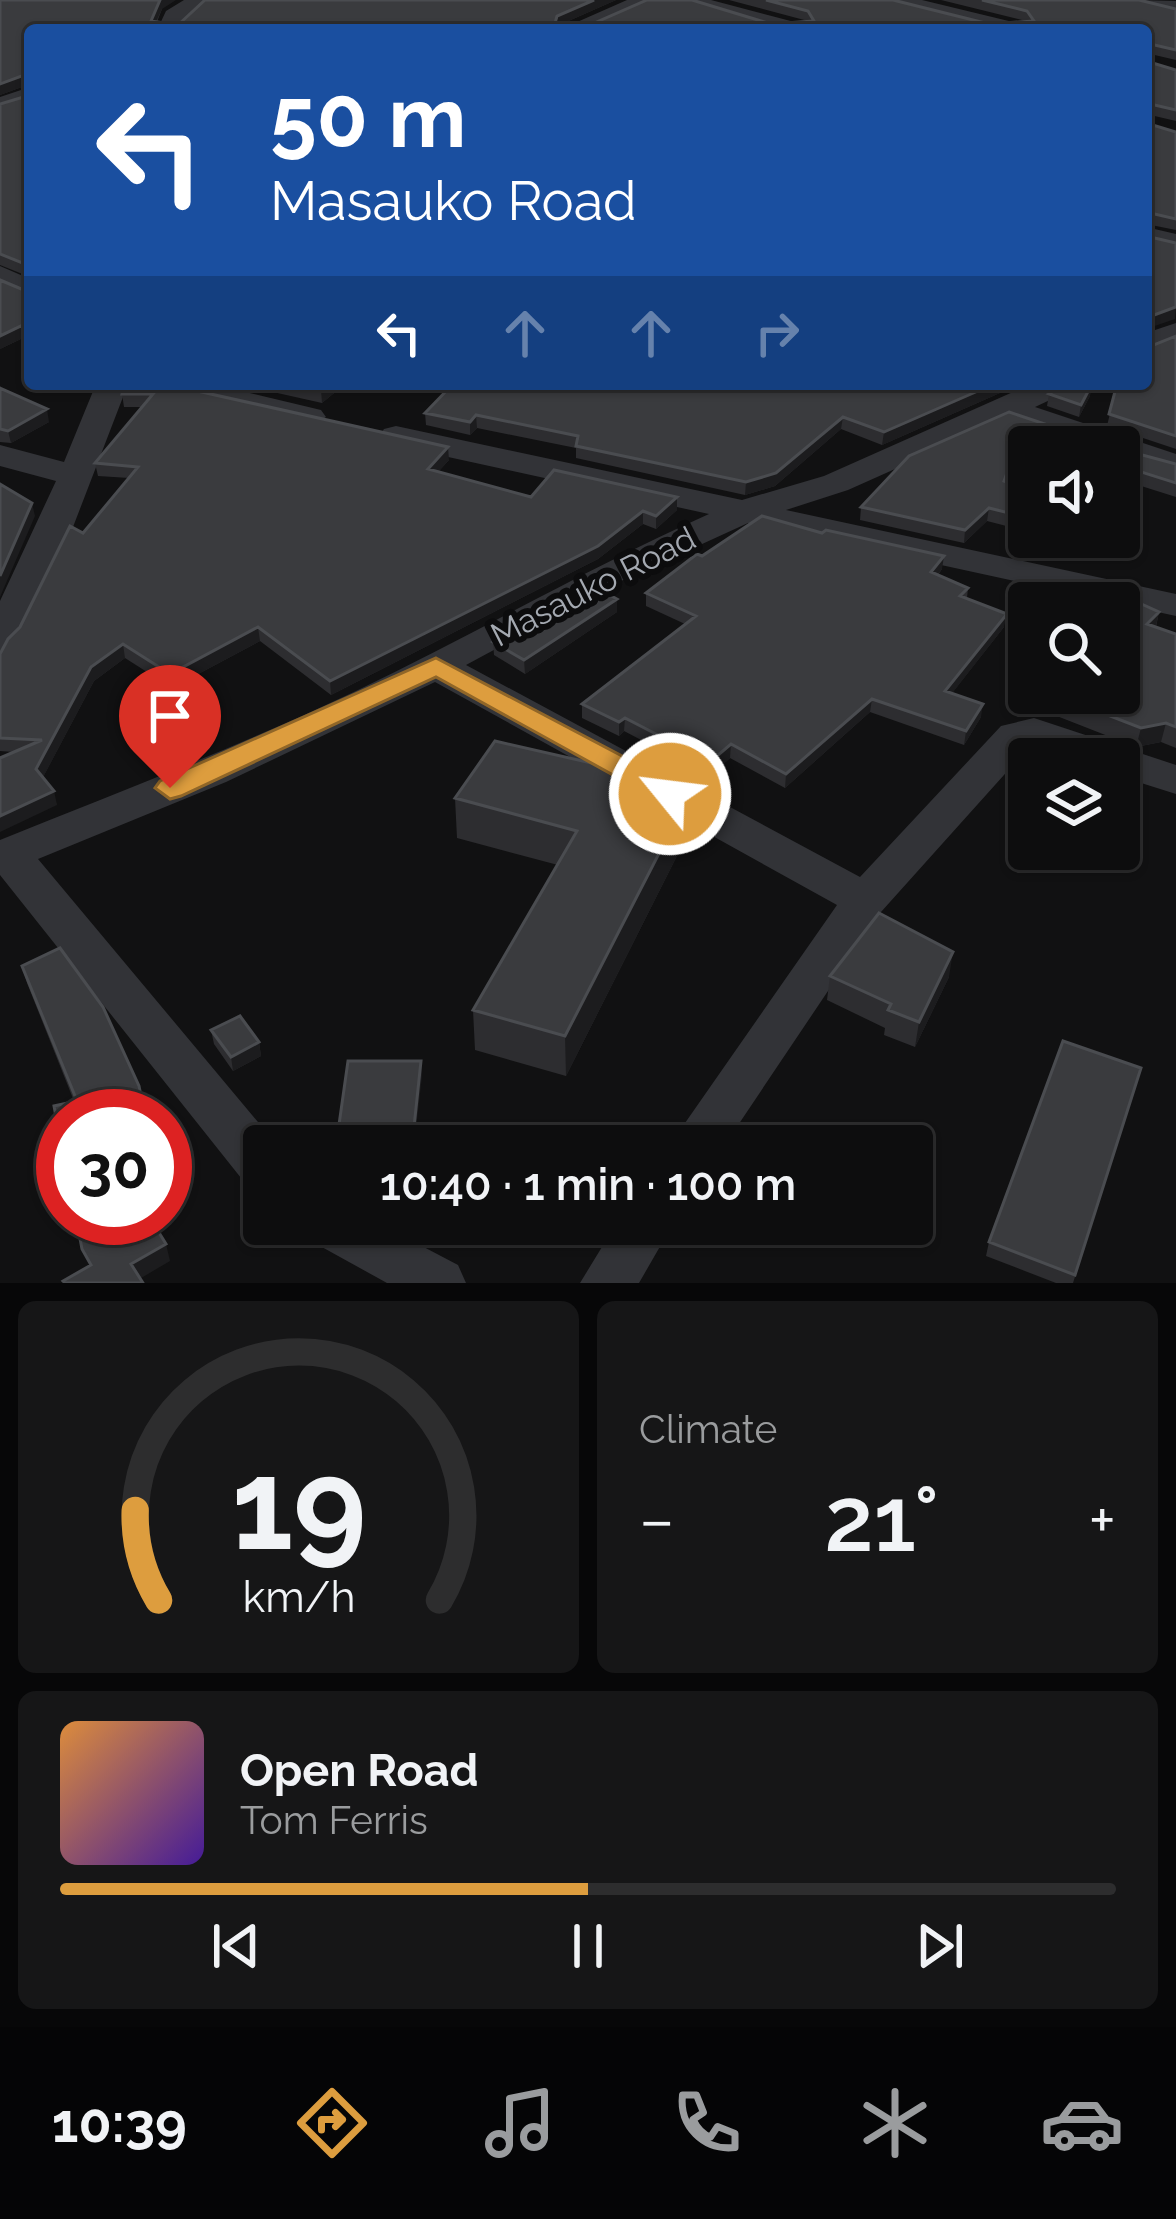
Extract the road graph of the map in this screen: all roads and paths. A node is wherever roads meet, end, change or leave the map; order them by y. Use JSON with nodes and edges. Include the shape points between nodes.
{"nodes":[{"id":1,"x":199,"y":0,"type":"edge"},
{"id":2,"x":647,"y":0,"type":"edge"},
{"id":3,"x":686,"y":0,"type":"edge"},
{"id":4,"x":895,"y":0,"type":"edge"},
{"id":5,"x":1145,"y":0,"type":"edge"},
{"id":6,"x":1176,"y":8,"type":"edge"},
{"id":7,"x":171,"y":24,"type":"edge"},
{"id":8,"x":585,"y":24,"type":"edge"},
{"id":9,"x":776,"y":24,"type":"edge"},
{"id":10,"x":993,"y":24,"type":"edge"},
{"id":11,"x":109,"y":390,"type":"edge"},
{"id":12,"x":197,"y":390,"type":"edge"},
{"id":13,"x":1045,"y":390,"type":"edge"},
{"id":14,"x":1006,"y":408,"type":"junction"},
{"id":15,"x":1058,"y":426,"type":"edge"},
{"id":16,"x":1140,"y":454,"type":"edge"},
{"id":17,"x":0,"y":455,"type":"edge"},
{"id":18,"x":1176,"y":465,"type":"edge"},
{"id":19,"x":74,"y":475,"type":"junction"},
{"id":20,"x":748,"y":510,"type":"junction"},
{"id":21,"x":1176,"y":605,"type":"edge"},
{"id":22,"x":0,"y":640,"type":"edge"},
{"id":23,"x":436,"y":666,"type":"junction"},
{"id":24,"x":1014,"y":738,"type":"edge"},
{"id":25,"x":1052,"y":738,"type":"edge"},
{"id":26,"x":1008,"y":745,"type":"edge"},
{"id":27,"x":1140,"y":768,"type":"edge"},
{"id":28,"x":1176,"y":780,"type":"edge"},
{"id":29,"x":4,"y":856,"type":"edge"},
{"id":30,"x":865,"y":900,"type":"junction"},
{"id":31,"x":709,"y":1125,"type":"edge"},
{"id":32,"x":243,"y":1142,"type":"edge"},
{"id":33,"x":368,"y":1245,"type":"edge"},
{"id":34,"x":632,"y":1245,"type":"edge"},
{"id":35,"x":438,"y":1283,"type":"edge"},
{"id":36,"x":608,"y":1283,"type":"edge"}],
"edges":[{"from":1,"to":7,"type":"street"},
{"from":2,"to":8,"type":"street"},
{"from":3,"to":9,"type":"street"},
{"from":4,"to":10,"type":"street"},
{"from":5,"to":6,"type":"street"},
{"from":11,"to":19,"type":"street"},
{"from":12,"to":20,"type":"street"},
{"from":13,"to":14,"type":"street","name":"Masauko Road"},
{"from":14,"to":15,"type":"street"},
{"from":14,"to":20,"type":"street","name":"Masauko Road","via":[[836,483]]},
{"from":16,"to":18,"type":"street"},
{"from":17,"to":19,"type":"street"},
{"from":19,"to":22,"type":"street"},
{"from":20,"to":21,"type":"street"},
{"from":20,"to":23,"type":"street","name":"Masauko Road","via":[[606,574]]},
{"from":23,"to":29,"type":"street","name":"Masauko Road","via":[[211,772]]},
{"from":23,"to":30,"type":"street"},
{"from":24,"to":25,"type":"street"},
{"from":26,"to":30,"type":"street"},
{"from":27,"to":28,"type":"street"},
{"from":29,"to":32,"type":"street"},
{"from":30,"to":31,"type":"street"},
{"from":33,"to":35,"type":"street"},
{"from":34,"to":36,"type":"street"}]}
